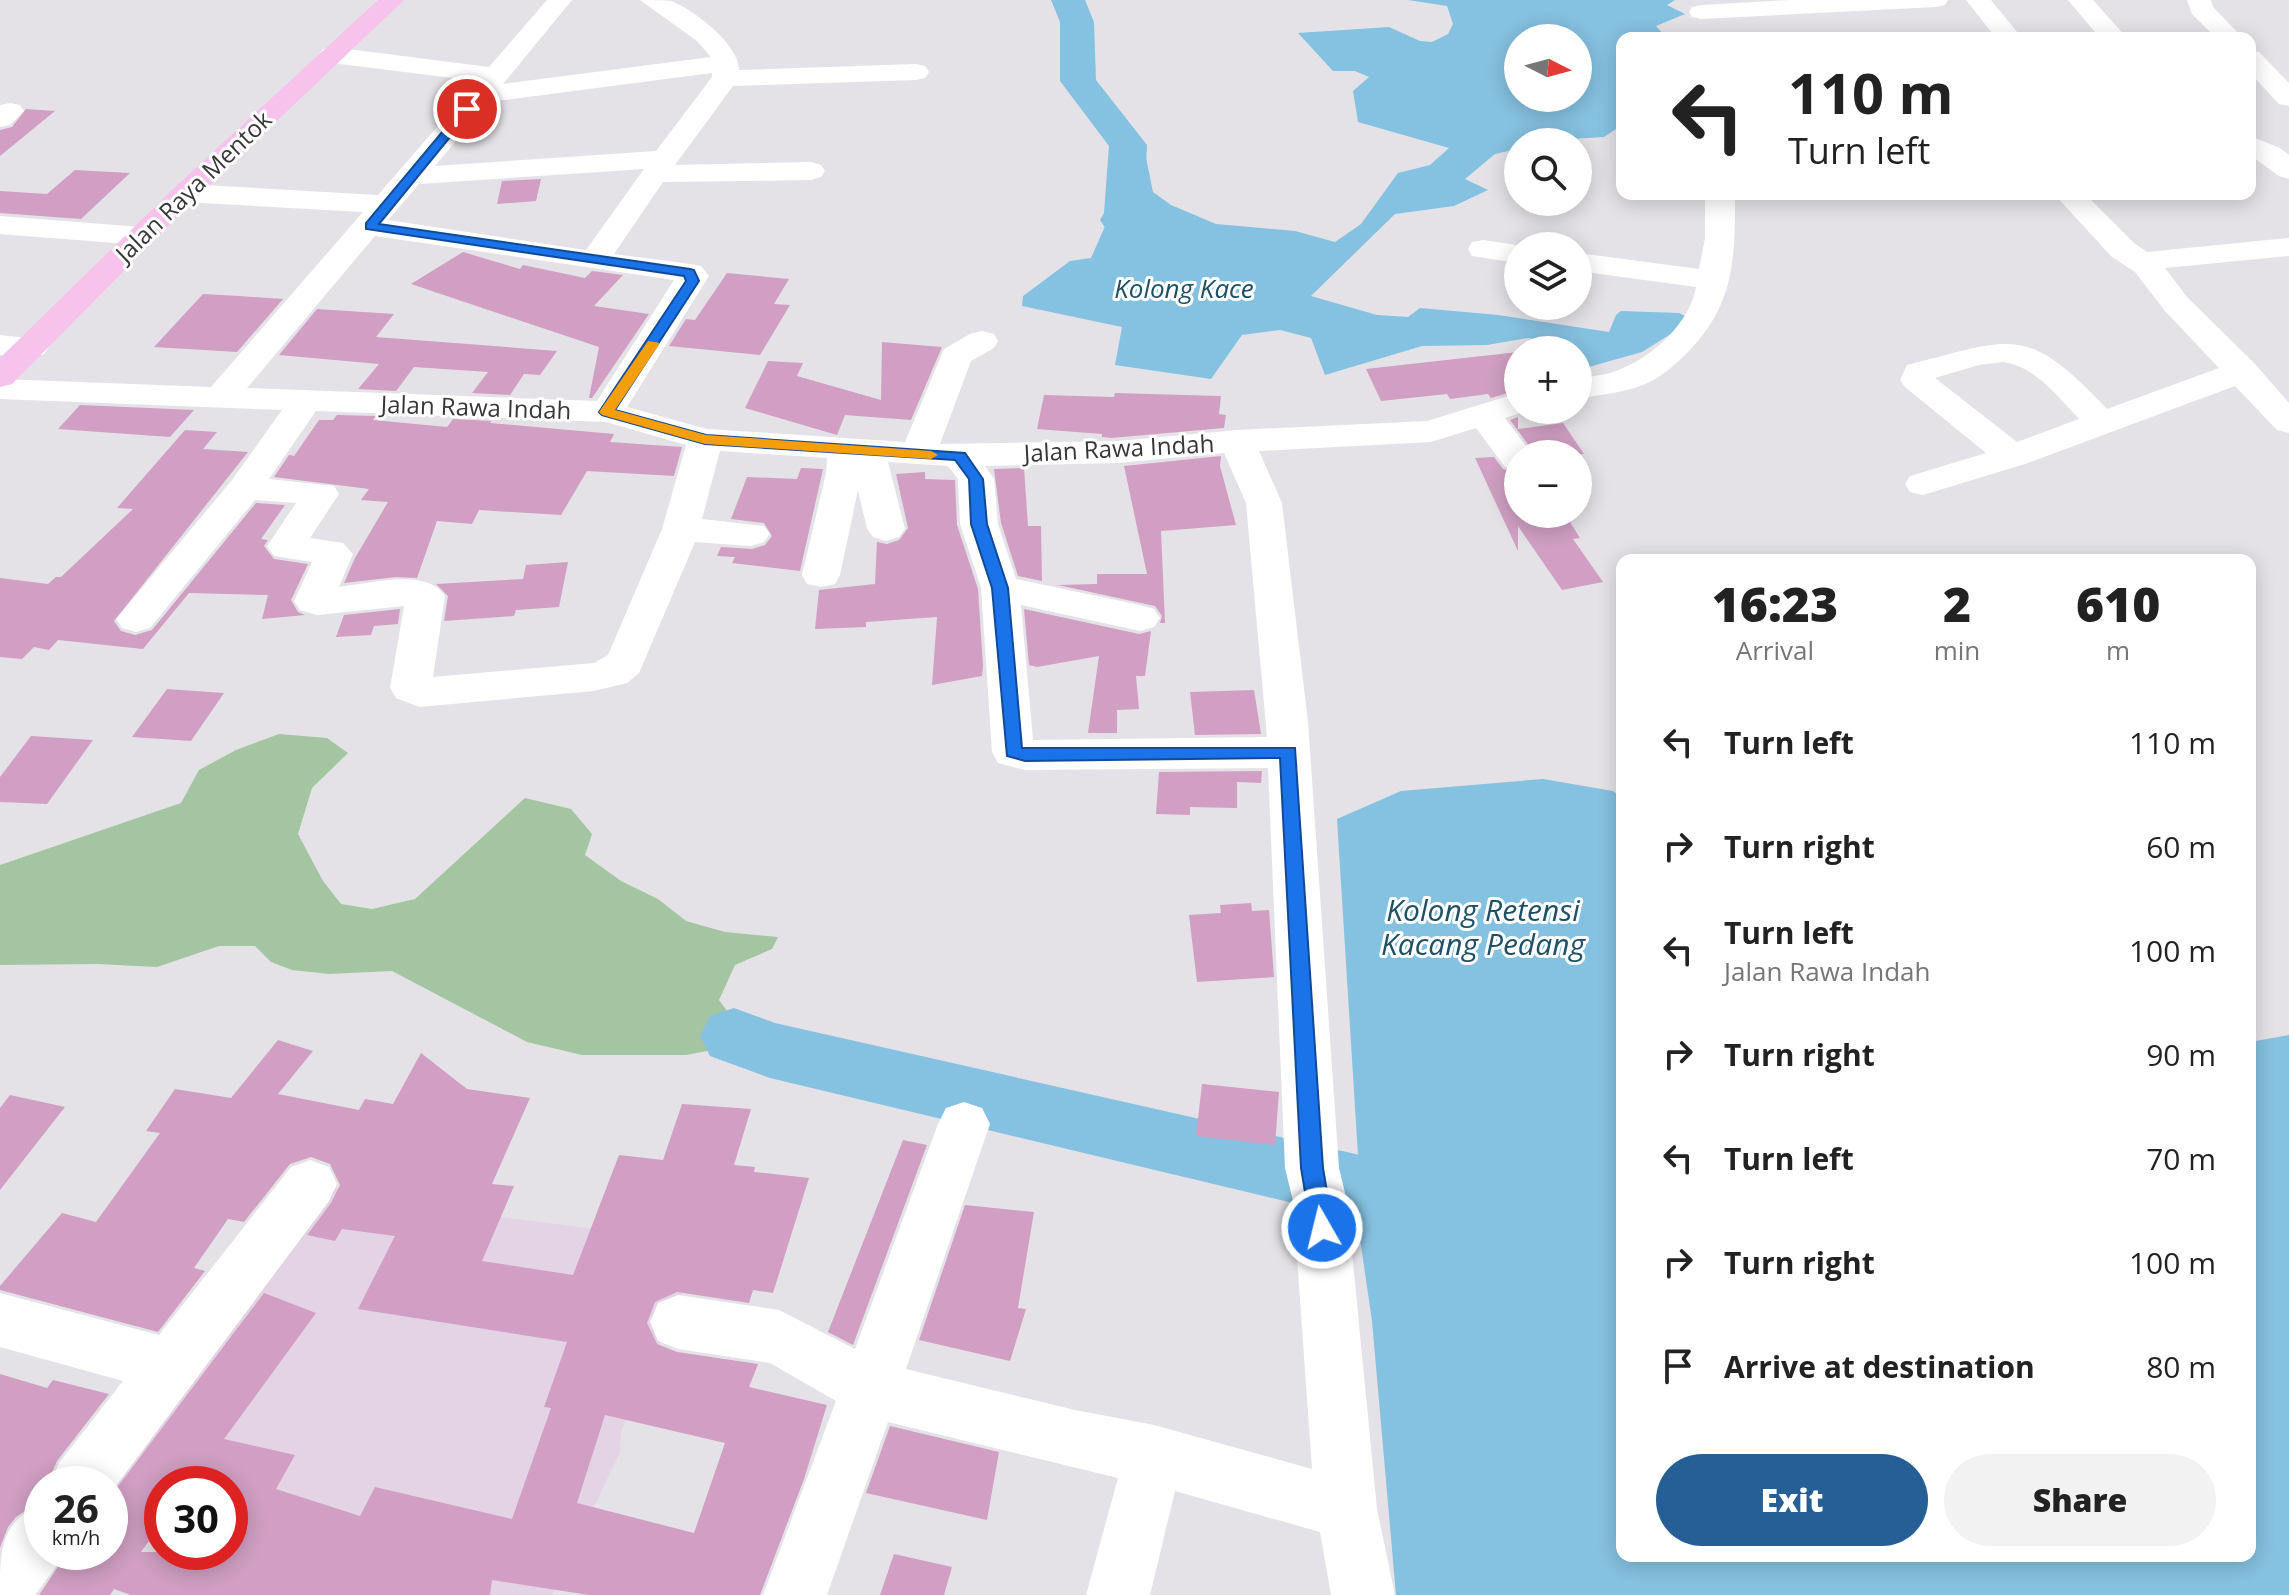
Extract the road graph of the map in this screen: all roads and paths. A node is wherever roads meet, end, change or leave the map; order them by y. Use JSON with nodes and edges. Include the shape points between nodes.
{"nodes":[{"id":1,"x":392,"y":0,"type":"edge"},
{"id":2,"x":560,"y":0,"type":"edge"},
{"id":3,"x":652,"y":0,"type":"edge"},
{"id":4,"x":1936,"y":0,"type":"edge"},
{"id":5,"x":1978,"y":0,"type":"edge"},
{"id":6,"x":2080,"y":0,"type":"edge"},
{"id":7,"x":2199,"y":0,"type":"edge"},
{"id":8,"x":1832,"y":3,"type":"edge"},
{"id":9,"x":1697,"y":6,"type":"edge"},
{"id":10,"x":1708,"y":32,"type":"edge"},
{"id":11,"x":1839,"y":32,"type":"dead end"},
{"id":12,"x":2004,"y":32,"type":"edge"},
{"id":13,"x":2109,"y":32,"type":"edge"},
{"id":14,"x":2224,"y":32,"type":"edge"},
{"id":15,"x":332,"y":55,"type":"junction"},
{"id":16,"x":2256,"y":67,"type":"edge"},
{"id":17,"x":725,"y":70,"type":"junction"},
{"id":18,"x":916,"y":72,"type":"dead end"},
{"id":19,"x":487,"y":86,"type":"junction"},
{"id":20,"x":2280,"y":102,"type":"edge"},
{"id":21,"x":2256,"y":147,"type":"edge"},
{"id":22,"x":660,"y":166,"type":"junction"},
{"id":23,"x":2289,"y":170,"type":"edge"},
{"id":24,"x":811,"y":171,"type":"dead end"},
{"id":25,"x":411,"y":176,"type":"junction"},
{"id":26,"x":185,"y":193,"type":"junction"},
{"id":27,"x":1720,"y":200,"type":"edge"},
{"id":28,"x":2075,"y":200,"type":"edge"},
{"id":29,"x":378,"y":215,"type":"junction"},
{"id":30,"x":0,"y":225,"type":"edge"},
{"id":31,"x":141,"y":236,"type":"junction"},
{"id":32,"x":2289,"y":247,"type":"edge"},
{"id":33,"x":1483,"y":249,"type":"dead end"},
{"id":34,"x":1504,"y":252,"type":"edge"},
{"id":35,"x":594,"y":261,"type":"junction"},
{"id":36,"x":2146,"y":265,"type":"junction"},
{"id":37,"x":1592,"y":274,"type":"edge"},
{"id":38,"x":1711,"y":280,"type":"junction"},
{"id":39,"x":982,"y":341,"type":"dead end"},
{"id":40,"x":16,"y":346,"type":"edge"},
{"id":41,"x":2243,"y":371,"type":"junction"},
{"id":42,"x":0,"y":377,"type":"edge"},
{"id":43,"x":1592,"y":386,"type":"edge"},
{"id":44,"x":0,"y":389,"type":"edge"},
{"id":45,"x":221,"y":397,"type":"junction"},
{"id":46,"x":304,"y":403,"type":"junction"},
{"id":47,"x":1504,"y":409,"type":"edge"},
{"id":48,"x":607,"y":412,"type":"junction"},
{"id":49,"x":1485,"y":416,"type":"junction"},
{"id":50,"x":2101,"y":423,"type":"junction"},
{"id":51,"x":2289,"y":423,"type":"edge"},
{"id":52,"x":705,"y":439,"type":"junction"},
{"id":53,"x":1237,"y":441,"type":"junction"},
{"id":54,"x":1504,"y":441,"type":"edge"},
{"id":55,"x":856,"y":449,"type":"junction"},
{"id":56,"x":918,"y":455,"type":"junction"},
{"id":57,"x":959,"y":456,"type":"junction"},
{"id":58,"x":2012,"y":456,"type":"junction"},
{"id":59,"x":1923,"y":484,"type":"dead end"},
{"id":60,"x":245,"y":488,"type":"junction"},
{"id":61,"x":681,"y":529,"type":"junction"},
{"id":62,"x":886,"y":529,"type":"dead end"},
{"id":63,"x":751,"y":534,"type":"dead end"},
{"id":64,"x":821,"y":575,"type":"dead end"},
{"id":65,"x":1000,"y":588,"type":"junction"},
{"id":66,"x":1140,"y":618,"type":"dead end"},
{"id":67,"x":136,"y":619,"type":"dead end"},
{"id":68,"x":1289,"y":752,"type":"junction"},
{"id":69,"x":964,"y":1124,"type":"dead end"},
{"id":70,"x":310,"y":1184,"type":"dead end"},
{"id":71,"x":0,"y":1320,"type":"edge"},
{"id":72,"x":678,"y":1322,"type":"dead end"},
{"id":73,"x":170,"y":1366,"type":"junction"},
{"id":74,"x":870,"y":1389,"type":"junction"},
{"id":75,"x":1154,"y":1455,"type":"junction"},
{"id":76,"x":94,"y":1466,"type":"edge"},
{"id":77,"x":1346,"y":1509,"type":"junction"},
{"id":78,"x":24,"y":1558,"type":"edge"},
{"id":79,"x":0,"y":1589,"type":"edge"},
{"id":80,"x":795,"y":1595,"type":"edge"},
{"id":81,"x":1118,"y":1595,"type":"edge"},
{"id":82,"x":1363,"y":1595,"type":"edge"}],
"edges":[{"from":1,"to":15,"type":"highway","name":"Jalan Raya Mentok"},
{"from":2,"to":19,"type":"street"},
{"from":3,"to":17,"type":"street","via":[[719,48]]},
{"from":4,"to":8,"type":"street"},
{"from":5,"to":12,"type":"street"},
{"from":6,"to":13,"type":"street"},
{"from":7,"to":14,"type":"street"},
{"from":8,"to":9,"type":"street"},
{"from":8,"to":11,"type":"street"},
{"from":9,"to":10,"type":"street"},
{"from":15,"to":19,"type":"street"},
{"from":15,"to":26,"type":"highway","name":"Jalan Raya Mentok"},
{"from":16,"to":20,"type":"street"},
{"from":17,"to":18,"type":"street"},
{"from":17,"to":19,"type":"street"},
{"from":17,"to":22,"type":"street"},
{"from":19,"to":25,"type":"street"},
{"from":21,"to":23,"type":"street"},
{"from":22,"to":24,"type":"street"},
{"from":22,"to":25,"type":"street"},
{"from":22,"to":35,"type":"street"},
{"from":25,"to":29,"type":"street"},
{"from":26,"to":29,"type":"street"},
{"from":26,"to":31,"type":"highway","name":"Jalan Raya Mentok"},
{"from":27,"to":38,"type":"street","via":[[1720,238]]},
{"from":28,"to":36,"type":"street","via":[[2123,250]]},
{"from":29,"to":35,"type":"street"},
{"from":29,"to":45,"type":"street"},
{"from":30,"to":31,"type":"street"},
{"from":31,"to":40,"type":"highway","name":"Jalan Raya Mentok"},
{"from":32,"to":36,"type":"street","via":[[2152,260]]},
{"from":33,"to":34,"type":"street"},
{"from":35,"to":48,"type":"street","via":[[693,276]]},
{"from":36,"to":41,"type":"street","via":[[2176,304]]},
{"from":37,"to":38,"type":"street"},
{"from":38,"to":43,"type":"street","via":[[1703,312],[1664,359],[1628,379]]},
{"from":39,"to":56,"type":"street","via":[[956,356]]},
{"from":40,"to":42,"type":"highway","name":"Jalan Raya Mentok"},
{"from":41,"to":50,"type":"street"},
{"from":41,"to":51,"type":"street"},
{"from":44,"to":45,"type":"street","name":"Jalan Rawa Indah"},
{"from":45,"to":46,"type":"street","name":"Jalan Rawa Indah"},
{"from":46,"to":48,"type":"street","name":"Jalan Rawa Indah"},
{"from":46,"to":60,"type":"street"},
{"from":47,"to":49,"type":"street","name":"Jalan Rawa Indah"},
{"from":48,"to":52,"type":"street","name":"Jalan Rawa Indah"},
{"from":49,"to":53,"type":"street","name":"Jalan Rawa Indah","via":[[1431,431]]},
{"from":49,"to":54,"type":"street"},
{"from":50,"to":58,"type":"street"},
{"from":50,"to":58,"type":"street","via":[[2047,369],[2019,354],[1995,353],[1919,372],[1917,380]]},
{"from":52,"to":55,"type":"street","name":"Jalan Rawa Indah"},
{"from":52,"to":61,"type":"street"},
{"from":53,"to":57,"type":"street","name":"Jalan Rawa Indah","via":[[1118,452]]},
{"from":53,"to":68,"type":"street","via":[[1264,503]]},
{"from":55,"to":56,"type":"street","name":"Jalan Rawa Indah"},
{"from":55,"to":62,"type":"street"},
{"from":55,"to":64,"type":"street","via":[[841,487]]},
{"from":56,"to":57,"type":"street","name":"Jalan Rawa Indah"},
{"from":57,"to":65,"type":"street","via":[[976,479],[979,524]]},
{"from":58,"to":59,"type":"street"},
{"from":60,"to":61,"type":"street","via":[[321,494],[286,546],[334,554],[314,601],[417,592],[425,596],[411,688],[419,693],[613,673],[625,663]]},
{"from":60,"to":67,"type":"street"},
{"from":61,"to":63,"type":"street"},
{"from":65,"to":66,"type":"street"},
{"from":65,"to":68,"type":"street","via":[[1013,752]]},
{"from":68,"to":77,"type":"street","via":[[1316,1184]]},
{"from":69,"to":74,"type":"street"},
{"from":70,"to":73,"type":"street"},
{"from":71,"to":73,"type":"street"},
{"from":72,"to":74,"type":"street","via":[[779,1337]]},
{"from":73,"to":76,"type":"street"},
{"from":74,"to":75,"type":"street"},
{"from":74,"to":80,"type":"street"},
{"from":75,"to":77,"type":"street"},
{"from":75,"to":81,"type":"street"},
{"from":77,"to":82,"type":"street"},
{"from":78,"to":79,"type":"street"}]}
